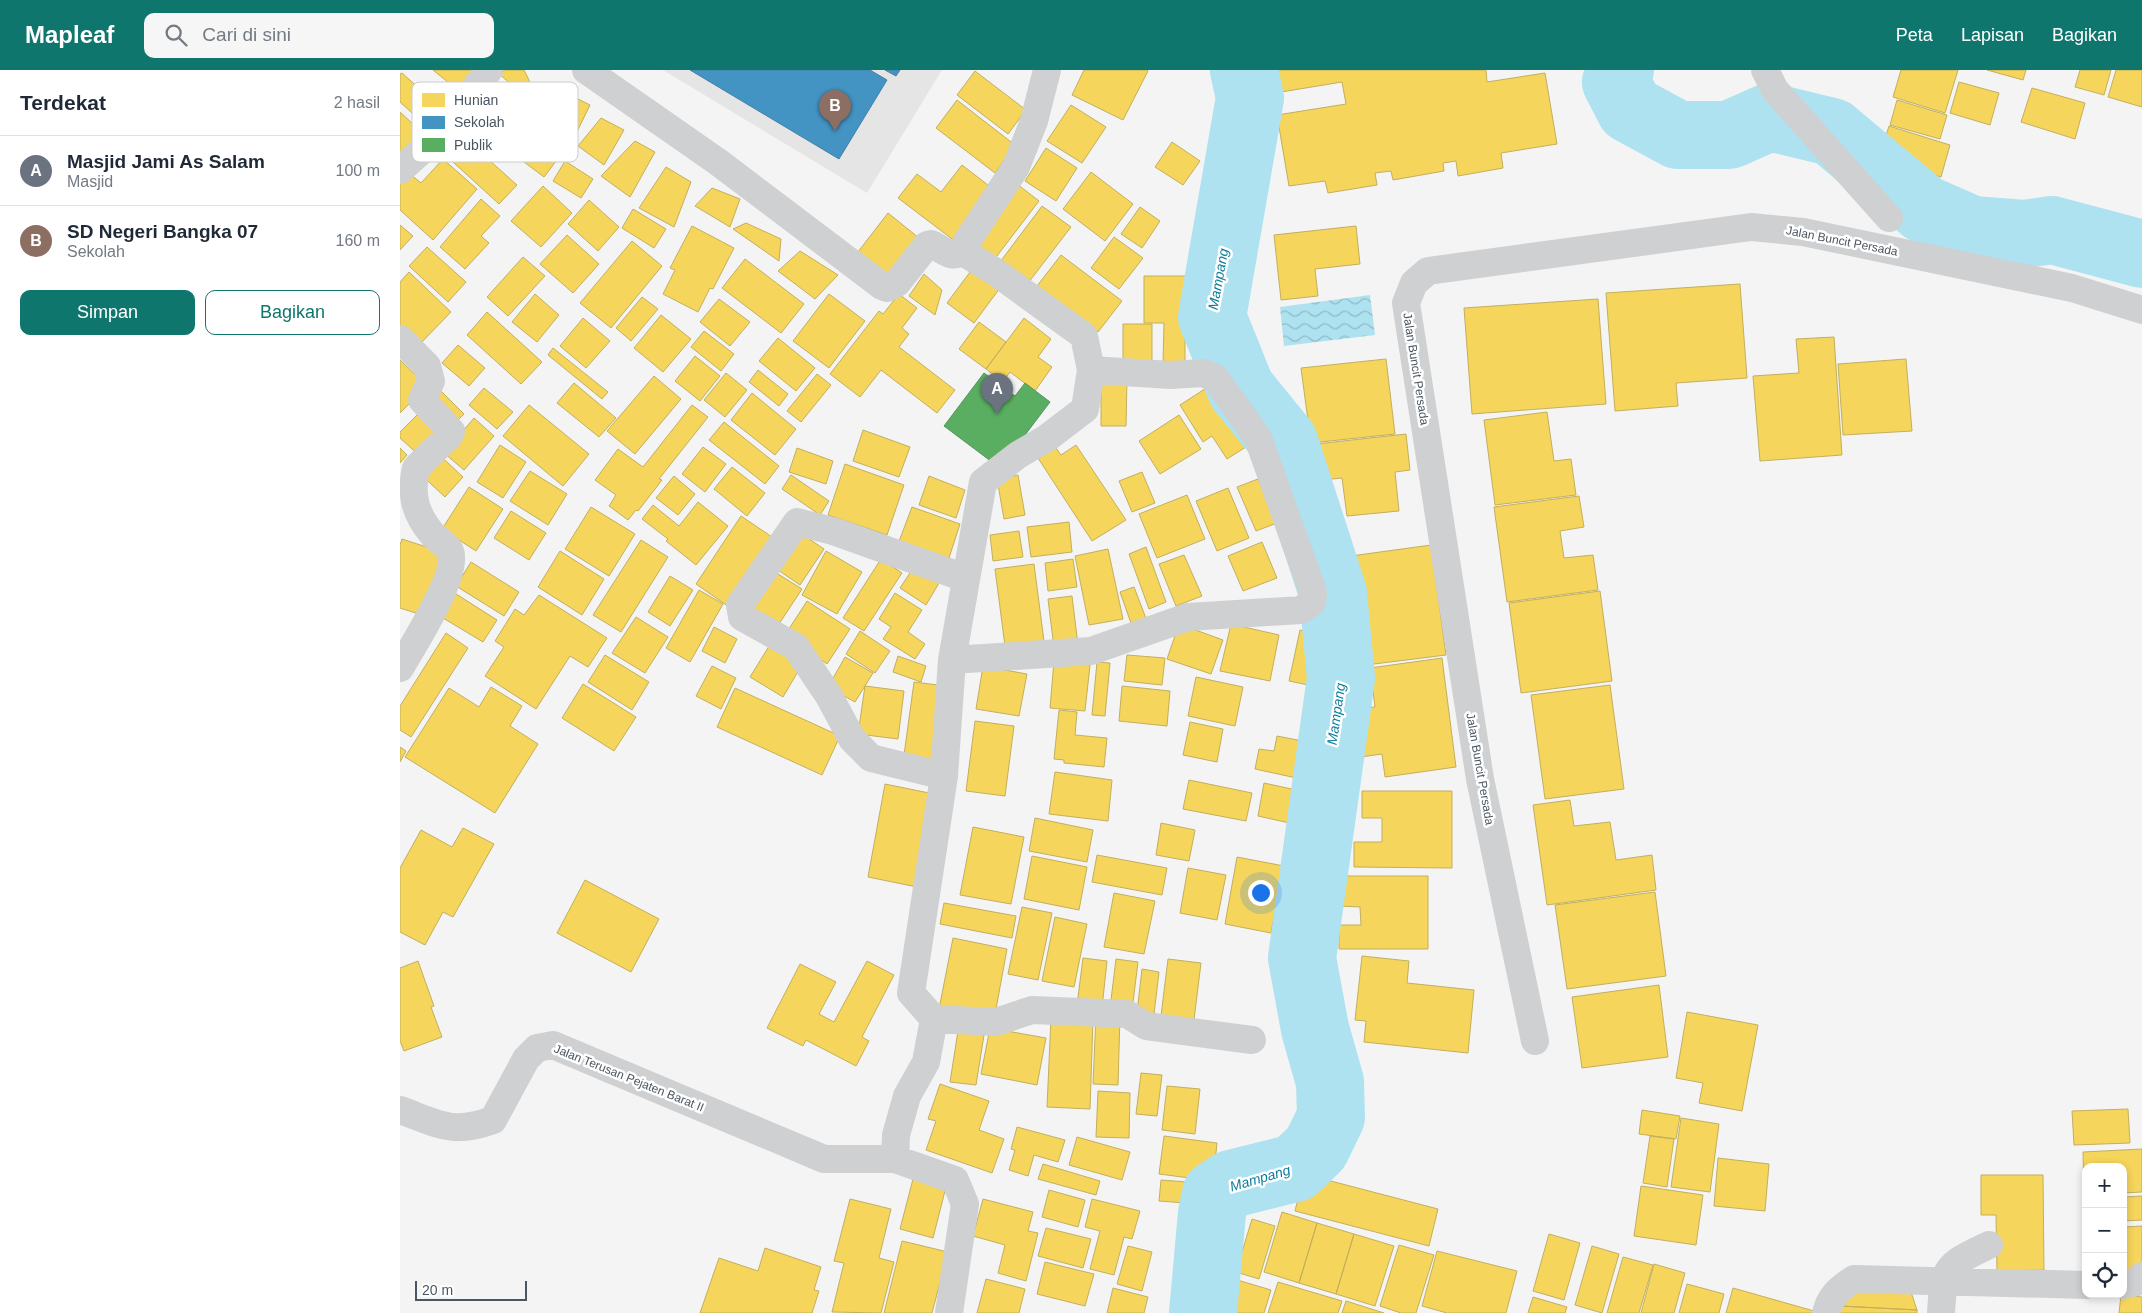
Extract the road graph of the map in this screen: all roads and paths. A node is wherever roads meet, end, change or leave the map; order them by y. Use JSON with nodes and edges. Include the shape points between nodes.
{"nodes":[{"id":1,"x":490,"y":70,"type":"edge"},
{"id":2,"x":586,"y":70,"type":"edge"},
{"id":3,"x":1047,"y":70,"type":"edge"},
{"id":4,"x":1770,"y":80,"type":"edge"},
{"id":5,"x":481,"y":82,"type":"edge"},
{"id":6,"x":412,"y":159,"type":"edge"},
{"id":7,"x":400,"y":170,"type":"edge"},
{"id":8,"x":1889,"y":218,"type":"dead end"},
{"id":9,"x":964,"y":250,"type":"junction"},
{"id":10,"x":2142,"y":310,"type":"edge"},
{"id":11,"x":400,"y":339,"type":"edge"},
{"id":12,"x":1091,"y":370,"type":"junction"},
{"id":13,"x":965,"y":578,"type":"junction"},
{"id":14,"x":952,"y":660,"type":"junction"},
{"id":15,"x":400,"y":668,"type":"edge"},
{"id":16,"x":944,"y":776,"type":"junction"},
{"id":17,"x":934,"y":1019,"type":"junction"},
{"id":18,"x":1252,"y":1040,"type":"dead end"},
{"id":19,"x":1536,"y":1041,"type":"dead end"},
{"id":20,"x":400,"y":1110,"type":"edge"},
{"id":21,"x":895,"y":1159,"type":"junction"},
{"id":22,"x":1989,"y":1245,"type":"dead end"},
{"id":23,"x":2142,"y":1276,"type":"edge"},
{"id":24,"x":1943,"y":1282,"type":"junction"},
{"id":25,"x":2127,"y":1284,"type":"edge"},
{"id":26,"x":2082,"y":1285,"type":"edge"},
{"id":27,"x":949,"y":1313,"type":"edge"},
{"id":28,"x":1826,"y":1313,"type":"edge"},
{"id":29,"x":1942,"y":1313,"type":"edge"}],
"edges":[{"from":1,"to":5,"type":"street"},
{"from":2,"to":9,"type":"street","via":[[718,162],[882,286],[887,288],[897,283],[926,245],[931,244],[953,255]]},
{"from":3,"to":9,"type":"street","via":[[1034,121],[1016,167]]},
{"from":4,"to":8,"type":"street"},
{"from":6,"to":7,"type":"street"},
{"from":9,"to":12,"type":"street","via":[[1084,336]]},
{"from":10,"to":19,"type":"street","name":"Jalan Buncit Persada","via":[[2072,288],[1803,232],[1751,227],[1428,271],[1414,283],[1406,303],[1480,779]]},
{"from":11,"to":15,"type":"street","via":[[428,366],[431,381],[422,400],[451,431],[416,468],[414,504],[432,534],[450,550],[452,563],[433,612]]},
{"from":12,"to":13,"type":"street","via":[[1085,409],[983,482]]},
{"from":12,"to":14,"type":"street","via":[[1203,373],[1215,378],[1258,438],[1313,592],[1312,602],[1300,610],[1188,616],[1092,651]]},
{"from":13,"to":14,"type":"street"},
{"from":13,"to":16,"type":"street","via":[[833,531],[797,522],[740,605],[742,617],[796,647],[829,696],[852,739],[871,758]]},
{"from":14,"to":16,"type":"street"},
{"from":16,"to":17,"type":"street","via":[[911,993]]},
{"from":17,"to":18,"type":"street","via":[[996,1022],[1032,1010],[1126,1014],[1146,1026]]},
{"from":17,"to":21,"type":"street","via":[[926,1062],[907,1096],[896,1135]]},
{"from":20,"to":21,"type":"street","name":"Jalan Terusan Pejaten Barat II","via":[[452,1128],[473,1127],[493,1120],[526,1059],[537,1048],[553,1045],[824,1159]]},
{"from":21,"to":27,"type":"street","via":[[955,1180],[965,1204]]},
{"from":22,"to":24,"type":"street","via":[[1960,1259],[1946,1271]]},
{"from":23,"to":25,"type":"street","via":[[2137,1282]]},
{"from":24,"to":26,"type":"street"},
{"from":24,"to":28,"type":"street","via":[[1854,1279],[1828,1302]]},
{"from":24,"to":29,"type":"street"}]}
